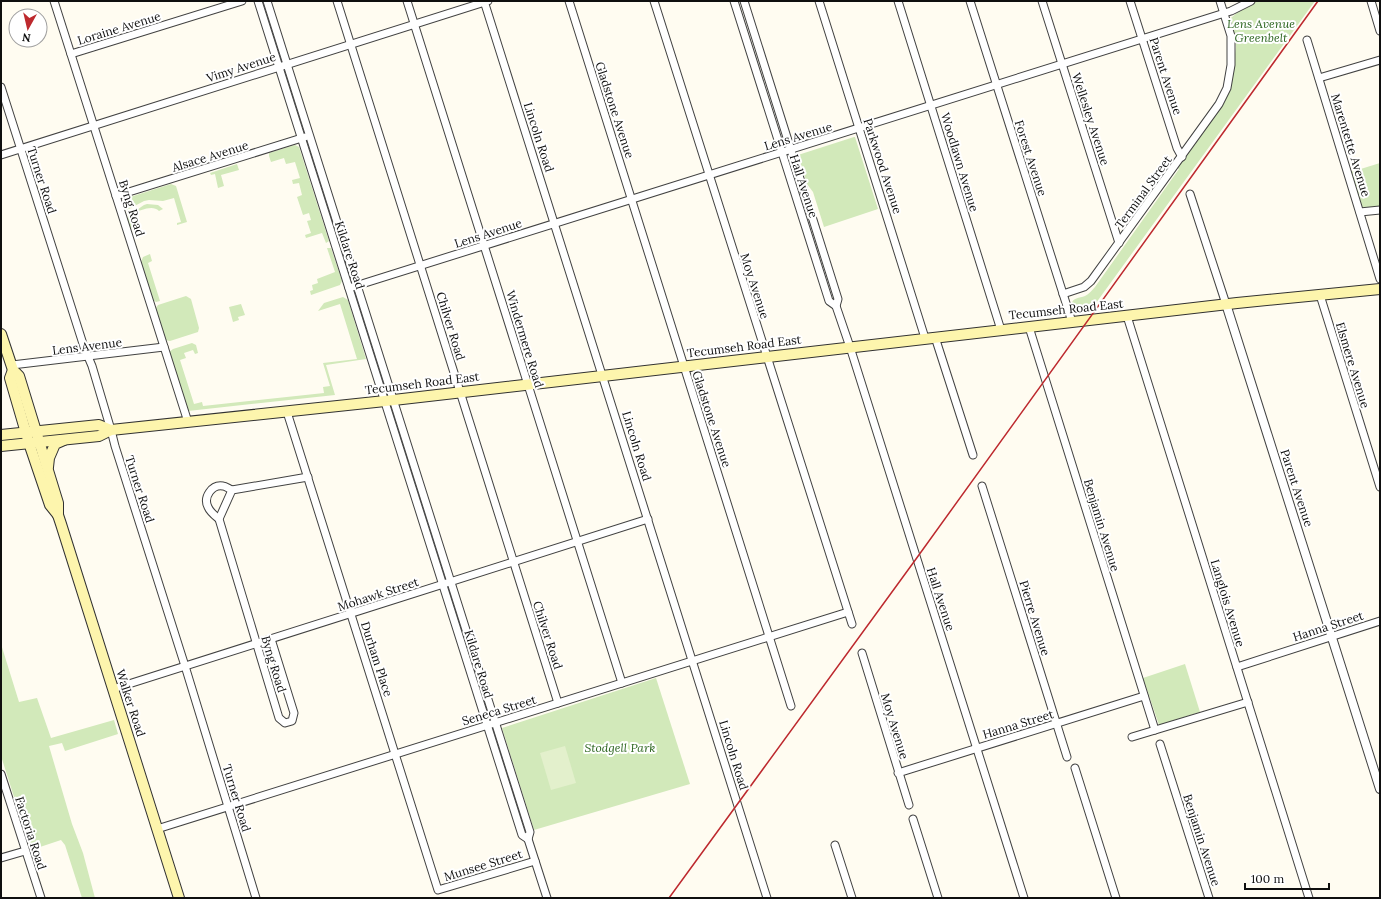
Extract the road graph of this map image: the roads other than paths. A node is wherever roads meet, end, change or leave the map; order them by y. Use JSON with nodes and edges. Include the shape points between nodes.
{"nodes":[{"id":1,"x":54,"y":1,"type":"edge"},
{"id":2,"x":242,"y":1,"type":"edge"},
{"id":3,"x":258,"y":1,"type":"edge"},
{"id":4,"x":267,"y":1,"type":"edge"},
{"id":5,"x":337,"y":1,"type":"edge"},
{"id":6,"x":407,"y":1,"type":"edge"},
{"id":7,"x":486,"y":1,"type":"edge"},
{"id":8,"x":569,"y":1,"type":"edge"},
{"id":9,"x":654,"y":1,"type":"edge"},
{"id":10,"x":734,"y":1,"type":"edge"},
{"id":11,"x":744,"y":1,"type":"edge"},
{"id":12,"x":819,"y":1,"type":"edge"},
{"id":13,"x":898,"y":1,"type":"edge"},
{"id":14,"x":970,"y":1,"type":"edge"},
{"id":15,"x":1042,"y":1,"type":"edge"},
{"id":16,"x":1130,"y":1,"type":"edge"},
{"id":17,"x":1220,"y":1,"type":"edge"},
{"id":18,"x":1251,"y":1,"type":"edge"},
{"id":19,"x":1371,"y":1,"type":"edge"},
{"id":20,"x":1224,"y":13,"type":"junction"},
{"id":21,"x":414,"y":24,"type":"junction"},
{"id":22,"x":1380,"y":31,"type":"edge"},
{"id":23,"x":1142,"y":39,"type":"junction"},
{"id":24,"x":1307,"y":40,"type":"dead end"},
{"id":25,"x":351,"y":44,"type":"junction"},
{"id":26,"x":71,"y":54,"type":"junction"},
{"id":27,"x":1380,"y":60,"type":"edge"},
{"id":28,"x":287,"y":64,"type":"junction"},
{"id":29,"x":1062,"y":64,"type":"junction"},
{"id":30,"x":279,"y":67,"type":"junction"},
{"id":31,"x":1319,"y":78,"type":"junction"},
{"id":32,"x":997,"y":85,"type":"junction"},
{"id":33,"x":1,"y":87,"type":"edge"},
{"id":34,"x":931,"y":105,"type":"junction"},
{"id":35,"x":94,"y":126,"type":"junction"},
{"id":36,"x":859,"y":128,"type":"junction"},
{"id":37,"x":310,"y":136,"type":"junction"},
{"id":38,"x":302,"y":139,"type":"junction"},
{"id":39,"x":20,"y":149,"type":"junction"},
{"id":40,"x":791,"y":149,"type":"junction"},
{"id":41,"x":782,"y":152,"type":"junction"},
{"id":42,"x":1,"y":155,"type":"edge"},
{"id":43,"x":1182,"y":156,"type":"junction"},
{"id":44,"x":709,"y":175,"type":"junction"},
{"id":45,"x":1190,"y":194,"type":"dead end"},
{"id":46,"x":116,"y":196,"type":"junction"},
{"id":47,"x":631,"y":199,"type":"junction"},
{"id":48,"x":1380,"y":210,"type":"edge"},
{"id":49,"x":1360,"y":212,"type":"junction"},
{"id":50,"x":555,"y":223,"type":"junction"},
{"id":51,"x":1119,"y":243,"type":"junction"},
{"id":52,"x":484,"y":246,"type":"junction"},
{"id":53,"x":420,"y":266,"type":"junction"},
{"id":54,"x":1380,"y":279,"type":"edge"},
{"id":55,"x":357,"y":286,"type":"junction"},
{"id":56,"x":349,"y":288,"type":"junction"},
{"id":57,"x":1380,"y":289,"type":"edge"},
{"id":58,"x":1063,"y":294,"type":"junction"},
{"id":59,"x":1320,"y":295,"type":"junction"},
{"id":60,"x":1226,"y":304,"type":"junction"},
{"id":61,"x":836,"y":306,"type":"junction"},
{"id":62,"x":1127,"y":316,"type":"junction"},
{"id":63,"x":1072,"y":322,"type":"junction"},
{"id":64,"x":1029,"y":327,"type":"junction"},
{"id":65,"x":1002,"y":330,"type":"junction"},
{"id":66,"x":1,"y":334,"type":"edge"},
{"id":67,"x":930,"y":338,"type":"junction"},
{"id":68,"x":164,"y":347,"type":"junction"},
{"id":69,"x":850,"y":347,"type":"junction"},
{"id":70,"x":88,"y":356,"type":"junction"},
{"id":71,"x":767,"y":357,"type":"junction"},
{"id":72,"x":684,"y":366,"type":"junction"},
{"id":73,"x":12,"y":368,"type":"junction"},
{"id":74,"x":603,"y":376,"type":"junction"},
{"id":75,"x":528,"y":384,"type":"junction"},
{"id":76,"x":460,"y":392,"type":"junction"},
{"id":77,"x":389,"y":400,"type":"junction"},
{"id":78,"x":24,"y":409,"type":"junction"},
{"id":79,"x":287,"y":412,"type":"junction"},
{"id":80,"x":188,"y":422,"type":"junction"},
{"id":81,"x":64,"y":429,"type":"junction"},
{"id":82,"x":111,"y":430,"type":"junction"},
{"id":83,"x":31,"y":431,"type":"junction"},
{"id":84,"x":2,"y":435,"type":"edge"},
{"id":85,"x":64,"y":440,"type":"junction"},
{"id":86,"x":34,"y":442,"type":"junction"},
{"id":87,"x":1,"y":446,"type":"edge"},
{"id":88,"x":973,"y":455,"type":"dead end"},
{"id":89,"x":48,"y":470,"type":"junction"},
{"id":90,"x":308,"y":477,"type":"junction"},
{"id":91,"x":982,"y":486,"type":"dead end"},
{"id":92,"x":1380,"y":487,"type":"edge"},
{"id":93,"x":232,"y":490,"type":"junction"},
{"id":94,"x":429,"y":513,"type":"junction"},
{"id":95,"x":58,"y":515,"type":"junction"},
{"id":96,"x":421,"y":516,"type":"junction"},
{"id":97,"x":219,"y":519,"type":"junction"},
{"id":98,"x":648,"y":519,"type":"junction"},
{"id":99,"x":577,"y":542,"type":"junction"},
{"id":100,"x":513,"y":562,"type":"junction"},
{"id":101,"x":451,"y":582,"type":"junction"},
{"id":102,"x":442,"y":584,"type":"junction"},
{"id":103,"x":848,"y":612,"type":"junction"},
{"id":104,"x":351,"y":614,"type":"junction"},
{"id":105,"x":1380,"y":621,"type":"edge"},
{"id":106,"x":852,"y":624,"type":"dead end"},
{"id":107,"x":770,"y":637,"type":"junction"},
{"id":108,"x":1332,"y":637,"type":"junction"},
{"id":109,"x":271,"y":639,"type":"junction"},
{"id":110,"x":256,"y":644,"type":"junction"},
{"id":111,"x":862,"y":653,"type":"dead end"},
{"id":112,"x":693,"y":661,"type":"junction"},
{"id":113,"x":185,"y":666,"type":"junction"},
{"id":114,"x":1237,"y":667,"type":"junction"},
{"id":115,"x":622,"y":683,"type":"junction"},
{"id":116,"x":113,"y":689,"type":"junction"},
{"id":117,"x":1144,"y":696,"type":"junction"},
{"id":118,"x":1248,"y":702,"type":"junction"},
{"id":119,"x":558,"y":703,"type":"junction"},
{"id":120,"x":792,"y":706,"type":"dead end"},
{"id":121,"x":495,"y":723,"type":"junction"},
{"id":122,"x":1056,"y":723,"type":"junction"},
{"id":123,"x":487,"y":726,"type":"junction"},
{"id":124,"x":1155,"y":730,"type":"junction"},
{"id":125,"x":1132,"y":737,"type":"dead end"},
{"id":126,"x":1160,"y":744,"type":"dead end"},
{"id":127,"x":976,"y":748,"type":"junction"},
{"id":128,"x":396,"y":754,"type":"junction"},
{"id":129,"x":1067,"y":757,"type":"dead end"},
{"id":130,"x":1075,"y":768,"type":"dead end"},
{"id":131,"x":898,"y":773,"type":"junction"},
{"id":132,"x":1,"y":774,"type":"edge"},
{"id":133,"x":1380,"y":789,"type":"edge"},
{"id":134,"x":909,"y":805,"type":"dead end"},
{"id":135,"x":228,"y":807,"type":"junction"},
{"id":136,"x":913,"y":819,"type":"dead end"},
{"id":137,"x":158,"y":829,"type":"junction"},
{"id":138,"x":528,"y":839,"type":"junction"},
{"id":139,"x":835,"y":845,"type":"dead end"},
{"id":140,"x":25,"y":851,"type":"junction"},
{"id":141,"x":1,"y":858,"type":"edge"},
{"id":142,"x":535,"y":861,"type":"junction"},
{"id":143,"x":438,"y":890,"type":"joint"},
{"id":144,"x":41,"y":898,"type":"edge"},
{"id":145,"x":180,"y":898,"type":"edge"},
{"id":146,"x":256,"y":898,"type":"edge"},
{"id":147,"x":547,"y":898,"type":"edge"},
{"id":148,"x":768,"y":898,"type":"edge"},
{"id":149,"x":852,"y":898,"type":"edge"},
{"id":150,"x":938,"y":898,"type":"edge"},
{"id":151,"x":1024,"y":898,"type":"edge"},
{"id":152,"x":1116,"y":898,"type":"edge"},
{"id":153,"x":1209,"y":898,"type":"edge"},
{"id":154,"x":1309,"y":898,"type":"edge"}],
"edges":[{"from":1,"to":26,"type":"street","name":"Byng Road"},
{"from":2,"to":26,"type":"street","name":"Loraine Avenue"},
{"from":3,"to":30,"type":"street","name":"Kildare Road"},
{"from":4,"to":28,"type":"street","name":"Kildare Road"},
{"from":5,"to":25,"type":"street","name":"Chilver Road"},
{"from":6,"to":21,"type":"street","name":"Windermere Road"},
{"from":7,"to":21,"type":"street","name":"Vimy Avenue"},
{"from":7,"to":50,"type":"street","name":"Lincoln Road"},
{"from":8,"to":47,"type":"street","name":"Gladstone Avenue"},
{"from":9,"to":44,"type":"street","name":"Moy Avenue"},
{"from":10,"to":41,"type":"street","name":"Hall Avenue"},
{"from":11,"to":40,"type":"street","name":"Hall Avenue"},
{"from":12,"to":36,"type":"street","name":"Parkwood Avenue"},
{"from":13,"to":34,"type":"street","name":"Woodlawn Avenue"},
{"from":14,"to":32,"type":"street","name":"Forest Avenue"},
{"from":15,"to":29,"type":"street","name":"Wellesley Avenue"},
{"from":16,"to":23,"type":"street","name":"Parent Avenue"},
{"from":17,"to":20,"type":"street"},
{"from":18,"to":20,"type":"street","name":"Lens Avenue"},
{"from":19,"to":22,"type":"street"},
{"from":20,"to":23,"type":"street","name":"Lens Avenue"},
{"from":20,"to":43,"type":"street","name":"Terminal Street","via":[[1231,36],[1231,65],[1227,88],[1219,104]]},
{"from":21,"to":25,"type":"street","name":"Vimy Avenue"},
{"from":21,"to":52,"type":"street","name":"Windermere Road"},
{"from":23,"to":29,"type":"street","name":"Lens Avenue"},
{"from":23,"to":43,"type":"street","name":"Parent Avenue","via":[[1177,148]]},
{"from":24,"to":31,"type":"street","name":"Marentette Avenue"},
{"from":25,"to":28,"type":"street","name":"Vimy Avenue"},
{"from":25,"to":53,"type":"street","name":"Chilver Road"},
{"from":26,"to":35,"type":"street","name":"Byng Road"},
{"from":27,"to":31,"type":"street"},
{"from":28,"to":30,"type":"street","name":"Vimy Avenue"},
{"from":28,"to":37,"type":"street","name":"Kildare Road"},
{"from":29,"to":32,"type":"street","name":"Lens Avenue"},
{"from":29,"to":51,"type":"street","name":"Wellesley Avenue"},
{"from":30,"to":35,"type":"street","name":"Vimy Avenue"},
{"from":30,"to":38,"type":"street","name":"Kildare Road"},
{"from":31,"to":49,"type":"street","name":"Marentette Avenue"},
{"from":32,"to":34,"type":"street","name":"Lens Avenue"},
{"from":32,"to":58,"type":"street","name":"Forest Avenue"},
{"from":33,"to":39,"type":"street","name":"Turner Road"},
{"from":34,"to":36,"type":"street","name":"Lens Avenue"},
{"from":34,"to":65,"type":"street","name":"Woodlawn Avenue"},
{"from":35,"to":39,"type":"street","name":"Vimy Avenue"},
{"from":35,"to":46,"type":"street","name":"Byng Road"},
{"from":36,"to":40,"type":"street","name":"Lens Avenue"},
{"from":36,"to":67,"type":"street","name":"Parkwood Avenue"},
{"from":37,"to":38,"type":"street","name":"Alsace Avenue"},
{"from":37,"to":55,"type":"street","name":"Kildare Road"},
{"from":38,"to":46,"type":"street","name":"Alsace Avenue"},
{"from":38,"to":56,"type":"street","name":"Kildare Road"},
{"from":39,"to":42,"type":"street","name":"Vimy Avenue"},
{"from":39,"to":70,"type":"street","name":"Turner Road"},
{"from":40,"to":41,"type":"street","name":"Lens Avenue"},
{"from":40,"to":61,"type":"street","name":"Hall Avenue","via":[[838,299]]},
{"from":41,"to":44,"type":"street","name":"Lens Avenue"},
{"from":41,"to":61,"type":"street","name":"Hall Avenue","via":[[829,301]]},
{"from":43,"to":51,"type":"street","name":"Terminal Street"},
{"from":44,"to":47,"type":"street","name":"Lens Avenue"},
{"from":44,"to":71,"type":"street","name":"Moy Avenue"},
{"from":45,"to":60,"type":"street","name":"Parent Avenue"},
{"from":46,"to":68,"type":"street","name":"Byng Road"},
{"from":47,"to":50,"type":"street","name":"Lens Avenue"},
{"from":47,"to":72,"type":"street","name":"Gladstone Avenue"},
{"from":48,"to":49,"type":"street"},
{"from":49,"to":54,"type":"street","name":"Marentette Avenue"},
{"from":50,"to":52,"type":"street","name":"Lens Avenue"},
{"from":50,"to":74,"type":"street","name":"Lincoln Road"},
{"from":51,"to":58,"type":"street","name":"Terminal Street","via":[[1091,281],[1084,287]]},
{"from":52,"to":53,"type":"street","name":"Lens Avenue"},
{"from":52,"to":75,"type":"street","name":"Windermere Road"},
{"from":53,"to":55,"type":"street","name":"Lens Avenue"},
{"from":53,"to":76,"type":"street","name":"Chilver Road"},
{"from":55,"to":56,"type":"street","name":"Lens Avenue"},
{"from":55,"to":77,"type":"street","name":"Kildare Road"},
{"from":56,"to":77,"type":"street","name":"Kildare Road"},
{"from":57,"to":59,"type":"main road","name":"Tecumseh Road East"},
{"from":58,"to":63,"type":"street","name":"Forest Avenue"},
{"from":59,"to":60,"type":"main road","name":"Tecumseh Road East"},
{"from":59,"to":92,"type":"street","name":"Elsmere Avenue"},
{"from":60,"to":62,"type":"main road","name":"Tecumseh Road East"},
{"from":60,"to":108,"type":"street","name":"Parent Avenue"},
{"from":61,"to":69,"type":"street","name":"Hall Avenue"},
{"from":62,"to":63,"type":"main road","name":"Tecumseh Road East"},
{"from":62,"to":114,"type":"street","name":"Langlois Avenue"},
{"from":63,"to":64,"type":"main road","name":"Tecumseh Road East"},
{"from":64,"to":65,"type":"main road","name":"Tecumseh Road East"},
{"from":64,"to":117,"type":"street","name":"Benjamin Avenue"},
{"from":65,"to":67,"type":"main road","name":"Tecumseh Road East"},
{"from":66,"to":73,"type":"main road","name":"Walker Road"},
{"from":67,"to":69,"type":"main road","name":"Tecumseh Road East"},
{"from":67,"to":88,"type":"street"},
{"from":68,"to":70,"type":"street","name":"Lens Avenue"},
{"from":68,"to":80,"type":"street","name":"Byng Road"},
{"from":69,"to":71,"type":"main road","name":"Tecumseh Road East"},
{"from":69,"to":127,"type":"street","name":"Hall Avenue"},
{"from":70,"to":73,"type":"street","name":"Lens Avenue"},
{"from":70,"to":82,"type":"street","name":"Turner Road"},
{"from":71,"to":72,"type":"main road","name":"Tecumseh Road East"},
{"from":71,"to":103,"type":"street","name":"Moy Avenue"},
{"from":72,"to":74,"type":"main road","name":"Tecumseh Road East"},
{"from":72,"to":107,"type":"street","name":"Gladstone Avenue"},
{"from":73,"to":78,"type":"main road","name":"Walker Road","via":[[10,378]]},
{"from":74,"to":75,"type":"main road","name":"Tecumseh Road East"},
{"from":74,"to":98,"type":"street","name":"Lincoln Road"},
{"from":75,"to":76,"type":"main road","name":"Tecumseh Road East"},
{"from":75,"to":99,"type":"street","name":"Windermere Road"},
{"from":76,"to":77,"type":"main road","name":"Tecumseh Road East"},
{"from":76,"to":100,"type":"street","name":"Chilver Road"},
{"from":77,"to":79,"type":"main road","name":"Tecumseh Road East"},
{"from":77,"to":94,"type":"street","name":"Kildare Road"},
{"from":77,"to":96,"type":"street","name":"Kildare Road"},
{"from":78,"to":81,"type":"main road","via":[[49,426]]},
{"from":78,"to":83,"type":"main road","name":"Walker Road"},
{"from":78,"to":84,"type":"main road","via":[[12,430]]},
{"from":79,"to":80,"type":"main road","name":"Tecumseh Road East"},
{"from":79,"to":90,"type":"street","name":"Durham Place"},
{"from":80,"to":82,"type":"main road","name":"Tecumseh Road East"},
{"from":81,"to":82,"type":"main road","name":"Tecumseh Road East","via":[[99,425]]},
{"from":81,"to":83,"type":"main road","name":"Tecumseh Road East"},
{"from":82,"to":85,"type":"main road","name":"Tecumseh Road East","via":[[99,436]]},
{"from":82,"to":113,"type":"street","name":"Turner Road"},
{"from":83,"to":84,"type":"main road","name":"Tecumseh Road East"},
{"from":83,"to":86,"type":"main road","name":"Walker Road"},
{"from":85,"to":86,"type":"main road","name":"Tecumseh Road East"},
{"from":85,"to":89,"type":"main road","via":[[55,444]]},
{"from":86,"to":87,"type":"main road","name":"Tecumseh Road East"},
{"from":86,"to":89,"type":"main road","name":"Walker Road"},
{"from":86,"to":95,"type":"main road","name":"Walker Road","via":[[50,505]]},
{"from":89,"to":95,"type":"main road","name":"Walker Road","via":[[58,503]]},
{"from":90,"to":93,"type":"street","name":"Byng Road"},
{"from":90,"to":104,"type":"street","name":"Durham Place"},
{"from":91,"to":122,"type":"street","name":"Pierre Avenue"},
{"from":93,"to":97,"type":"street"},
{"from":93,"to":97,"type":"street","name":"Byng Road","via":[[224,486],[209,491],[207,505]]},
{"from":94,"to":96,"type":"street"},
{"from":94,"to":101,"type":"street","name":"Kildare Road"},
{"from":95,"to":116,"type":"main road","name":"Walker Road"},
{"from":96,"to":102,"type":"street","name":"Kildare Road"},
{"from":97,"to":110,"type":"street","name":"Byng Road"},
{"from":98,"to":99,"type":"street","name":"Mohawk Street"},
{"from":98,"to":112,"type":"street","name":"Lincoln Road"},
{"from":99,"to":100,"type":"street","name":"Mohawk Street"},
{"from":99,"to":115,"type":"street","name":"Windermere Road"},
{"from":100,"to":101,"type":"street","name":"Mohawk Street"},
{"from":100,"to":119,"type":"street","name":"Chilver Road"},
{"from":101,"to":102,"type":"street","name":"Mohawk Street"},
{"from":101,"to":121,"type":"street","name":"Kildare Road"},
{"from":102,"to":104,"type":"street","name":"Mohawk Street"},
{"from":102,"to":123,"type":"street","name":"Kildare Road"},
{"from":103,"to":106,"type":"street","name":"Moy Avenue"},
{"from":103,"to":107,"type":"street","name":"Seneca Street"},
{"from":104,"to":109,"type":"street","name":"Mohawk Street"},
{"from":104,"to":128,"type":"street","name":"Durham Place"},
{"from":105,"to":108,"type":"street","name":"Hanna Street"},
{"from":107,"to":112,"type":"street","name":"Seneca Street"},
{"from":107,"to":120,"type":"street","name":"Gladstone Avenue"},
{"from":108,"to":114,"type":"street","name":"Hanna Street"},
{"from":108,"to":133,"type":"street","name":"Parent Avenue"},
{"from":109,"to":110,"type":"street","name":"Mohawk Street"},
{"from":109,"to":110,"type":"street","name":"Byng Road","via":[[294,713],[289,723],[279,718]]},
{"from":110,"to":113,"type":"street","name":"Mohawk Street"},
{"from":111,"to":131,"type":"street","name":"Moy Avenue"},
{"from":112,"to":115,"type":"street","name":"Seneca Street"},
{"from":112,"to":148,"type":"street","name":"Lincoln Road"},
{"from":113,"to":116,"type":"street","name":"Mohawk Street"},
{"from":113,"to":135,"type":"street","name":"Turner Road"},
{"from":114,"to":118,"type":"street","name":"Langlois Avenue"},
{"from":115,"to":119,"type":"street","name":"Seneca Street"},
{"from":116,"to":137,"type":"main road","name":"Walker Road"},
{"from":117,"to":122,"type":"street","name":"Hanna Street"},
{"from":117,"to":124,"type":"street","name":"Benjamin Avenue"},
{"from":118,"to":124,"type":"street"},
{"from":118,"to":154,"type":"street","name":"Langlois Avenue"},
{"from":119,"to":121,"type":"street","name":"Seneca Street"},
{"from":121,"to":123,"type":"street","name":"Seneca Street"},
{"from":121,"to":138,"type":"street","name":"Kildare Road","via":[[530,832]]},
{"from":122,"to":127,"type":"street","name":"Hanna Street"},
{"from":122,"to":129,"type":"street","name":"Pierre Avenue"},
{"from":123,"to":128,"type":"street","name":"Seneca Street"},
{"from":123,"to":138,"type":"street","name":"Kildare Road","via":[[522,835]]},
{"from":124,"to":125,"type":"street"},
{"from":126,"to":153,"type":"street","name":"Benjamin Avenue"},
{"from":127,"to":131,"type":"street","name":"Hanna Street"},
{"from":127,"to":151,"type":"street","name":"Hall Avenue"},
{"from":128,"to":135,"type":"street","name":"Seneca Street"},
{"from":128,"to":143,"type":"street","name":"Durham Place"},
{"from":130,"to":152,"type":"street"},
{"from":131,"to":134,"type":"street","name":"Moy Avenue"},
{"from":132,"to":140,"type":"street","name":"Factoria Road"},
{"from":135,"to":137,"type":"street","name":"Seneca Street"},
{"from":135,"to":146,"type":"street","name":"Turner Road"},
{"from":136,"to":150,"type":"street"},
{"from":137,"to":145,"type":"main road","name":"Walker Road"},
{"from":138,"to":142,"type":"street","name":"Kildare Road"},
{"from":139,"to":149,"type":"street"},
{"from":140,"to":141,"type":"street"},
{"from":140,"to":144,"type":"street","name":"Factoria Road"},
{"from":142,"to":143,"type":"street","name":"Munsee Street"},
{"from":142,"to":147,"type":"street","name":"Kildare Road"}]}
